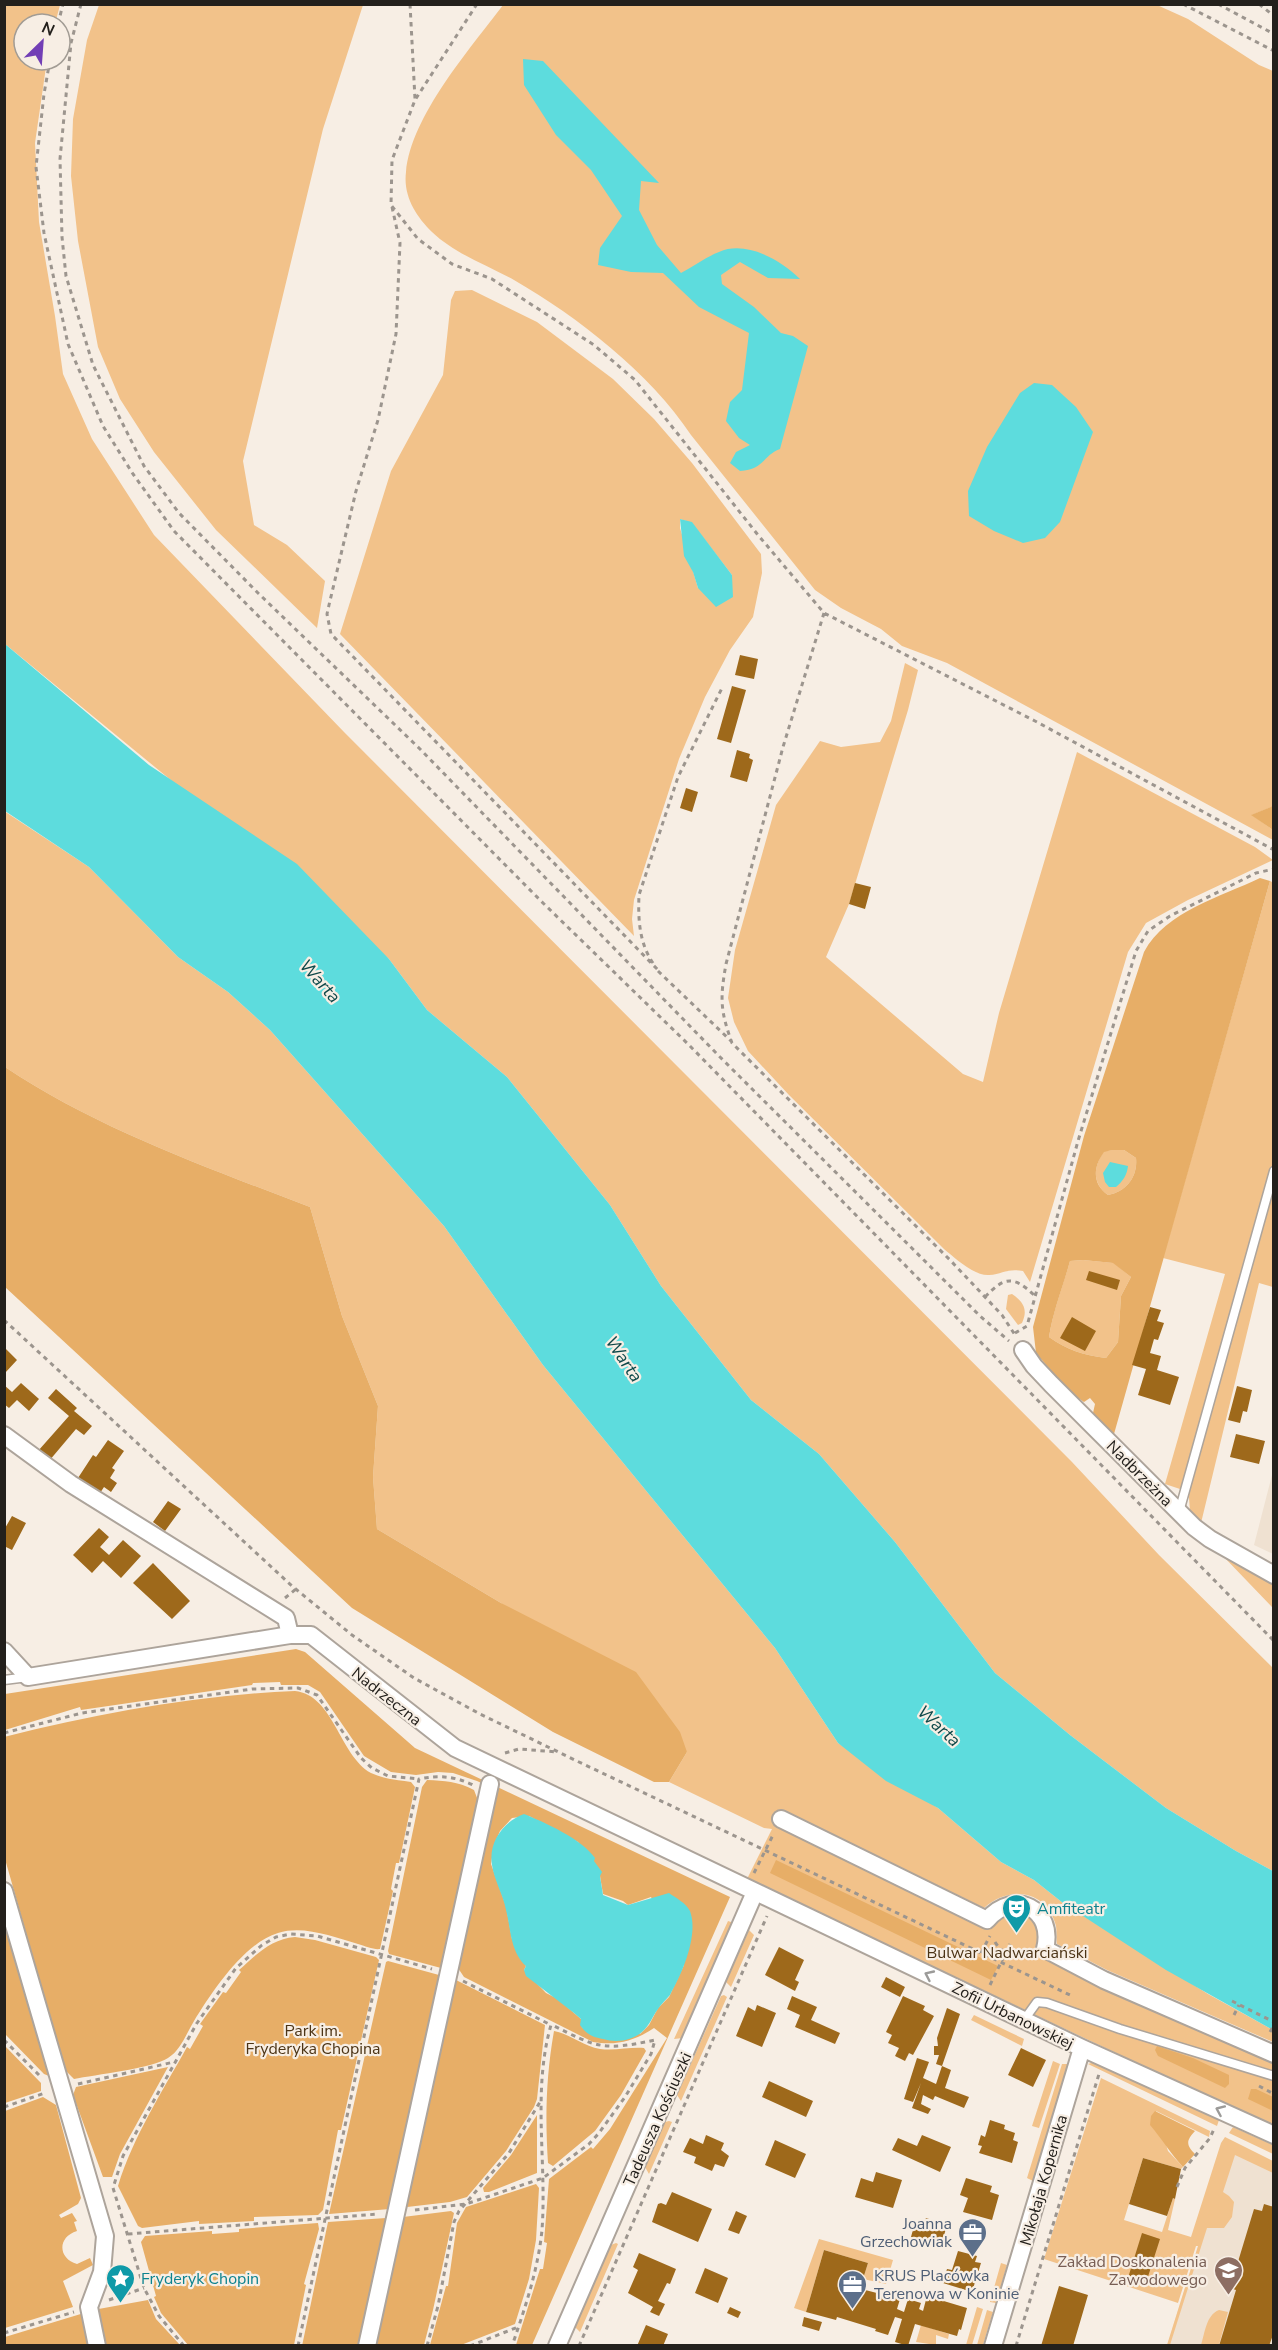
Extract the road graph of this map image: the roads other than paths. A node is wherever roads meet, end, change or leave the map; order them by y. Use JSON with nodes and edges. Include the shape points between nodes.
{"nodes":[{"id":1,"x":1274,"y":1171,"type":"edge"},
{"id":2,"x":1023,"y":1350,"type":"road end"},
{"id":3,"x":4,"y":1436,"type":"edge"},
{"id":4,"x":1179,"y":1512,"type":"junction"},
{"id":5,"x":1274,"y":1575,"type":"edge"},
{"id":6,"x":290,"y":1635,"type":"junction"},
{"id":7,"x":4,"y":1652,"type":"edge"},
{"id":8,"x":28,"y":1677,"type":"junction"},
{"id":9,"x":4,"y":1680,"type":"edge"},
{"id":10,"x":492,"y":1781,"type":"junction"},
{"id":11,"x":781,"y":1819,"type":"dead end"},
{"id":12,"x":4,"y":1891,"type":"edge"},
{"id":13,"x":755,"y":1892,"type":"junction"},
{"id":14,"x":1024,"y":2020,"type":"junction"},
{"id":15,"x":1082,"y":2048,"type":"junction"},
{"id":16,"x":1271,"y":2052,"type":"edge"},
{"id":17,"x":1274,"y":2076,"type":"edge"},
{"id":18,"x":1274,"y":2135,"type":"edge"},
{"id":19,"x":97,"y":2346,"type":"edge"},
{"id":20,"x":368,"y":2346,"type":"edge"},
{"id":21,"x":557,"y":2346,"type":"edge"},
{"id":22,"x":993,"y":2346,"type":"edge"}],
"edges":[{"from":1,"to":4,"type":"lane"},
{"from":2,"to":4,"type":"street","name":"Nadbrzeżna","via":[[1051,1384]]},
{"from":3,"to":6,"type":"street","via":[[71,1484],[286,1618]]},
{"from":4,"to":5,"type":"street","name":"Nadbrzeżna","via":[[1210,1539]]},
{"from":6,"to":8,"type":"street","name":"Nadrzeczna"},
{"from":6,"to":10,"type":"street","name":"Nadrzeczna","via":[[311,1635]]},
{"from":7,"to":8,"type":"street"},
{"from":8,"to":9,"type":"lane"},
{"from":10,"to":13,"type":"street","name":"Nadrzeczna"},
{"from":10,"to":20,"type":"street"},
{"from":11,"to":16,"type":"street","via":[[987,1920],[1003,1906],[1019,1904],[1031,1908],[1047,1928],[1045,1949],[1104,1980]]},
{"from":12,"to":19,"type":"street","via":[[105,2236],[102,2272],[89,2307]]},
{"from":14,"to":13,"type":"street","name":"Zofii Urbanowskiej","one_way":true},
{"from":13,"to":21,"type":"street","name":"Tadeusza Kościuszki"},
{"from":14,"to":15,"type":"street","name":"Zofii Urbanowskiej"},
{"from":14,"to":17,"type":"lane","via":[[1037,2002],[1047,2002],[1120,2029]]},
{"from":18,"to":15,"type":"street","name":"Zofii Urbanowskiej","one_way":true},
{"from":15,"to":22,"type":"street","name":"Mikołaja Kopernika"}]}
